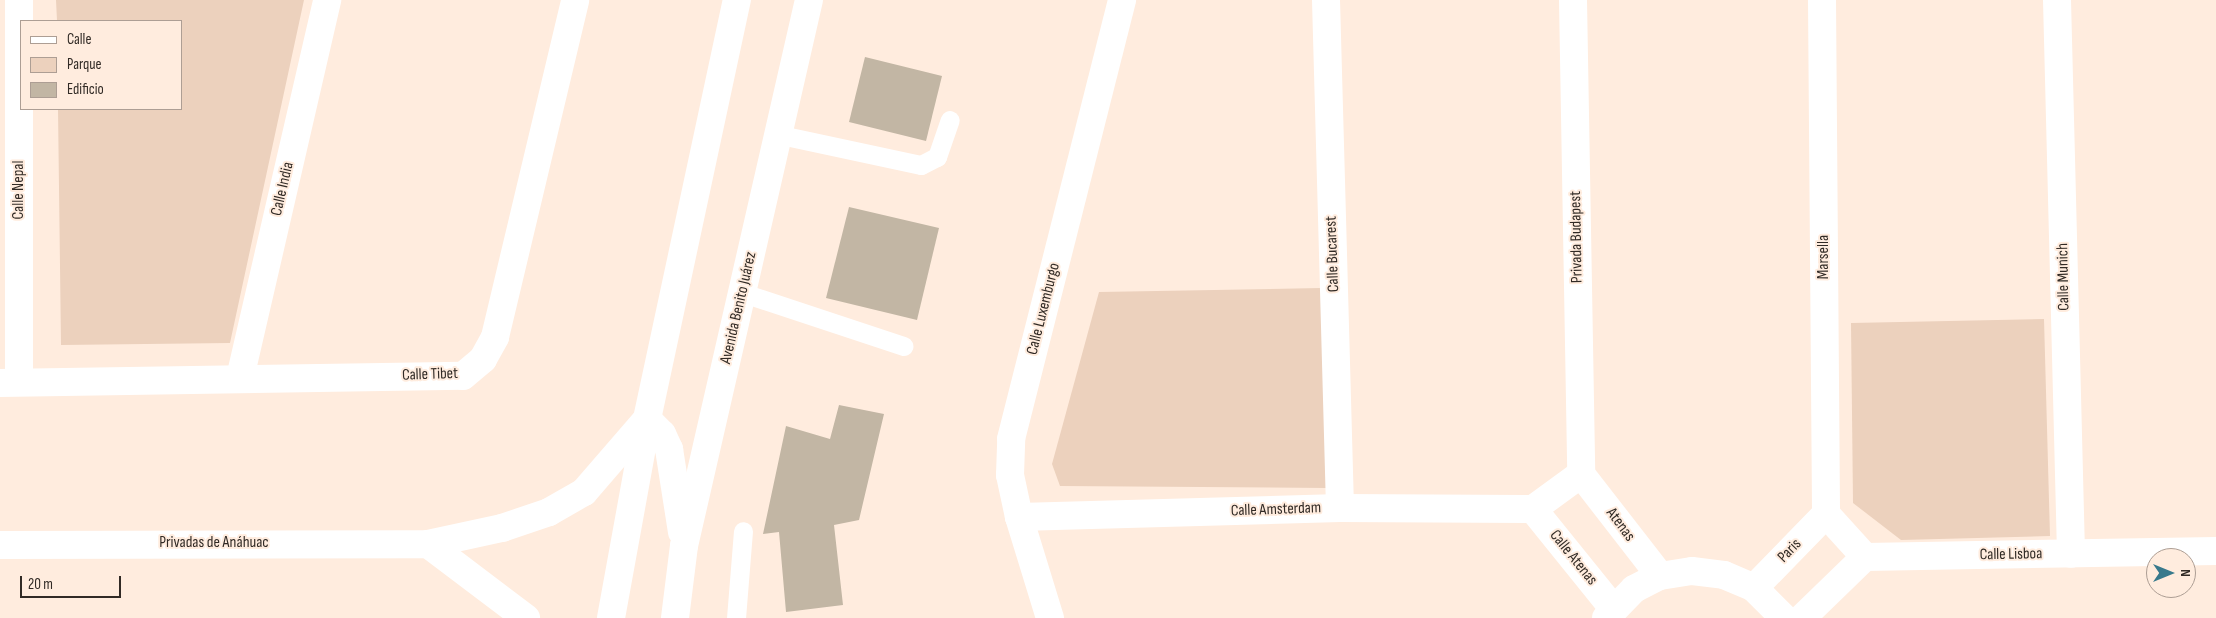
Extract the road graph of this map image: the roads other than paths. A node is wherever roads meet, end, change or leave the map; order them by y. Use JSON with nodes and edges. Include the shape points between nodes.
{"nodes":[{"id":1,"x":19,"y":0,"type":"edge"},
{"id":2,"x":327,"y":0,"type":"edge"},
{"id":3,"x":575,"y":0,"type":"edge"},
{"id":4,"x":737,"y":0,"type":"edge"},
{"id":5,"x":809,"y":0,"type":"edge"},
{"id":6,"x":1122,"y":0,"type":"edge"},
{"id":7,"x":1326,"y":0,"type":"edge"},
{"id":8,"x":1573,"y":0,"type":"edge"},
{"id":9,"x":1822,"y":0,"type":"edge"},
{"id":10,"x":2057,"y":0,"type":"edge"},
{"id":11,"x":950,"y":120,"type":"dead end"},
{"id":12,"x":776,"y":134,"type":"junction"},
{"id":13,"x":743,"y":293,"type":"junction"},
{"id":14,"x":903,"y":346,"type":"dead end"},
{"id":15,"x":240,"y":378,"type":"junction"},
{"id":16,"x":9,"y":382,"type":"edge"},
{"id":17,"x":647,"y":419,"type":"junction"},
{"id":18,"x":1581,"y":474,"type":"junction"},
{"id":19,"x":1340,"y":508,"type":"junction"},
{"id":20,"x":1534,"y":509,"type":"junction"},
{"id":21,"x":1826,"y":514,"type":"junction"},
{"id":22,"x":1019,"y":517,"type":"junction"},
{"id":23,"x":743,"y":531,"type":"dead end"},
{"id":24,"x":428,"y":544,"type":"junction"},
{"id":25,"x":0,"y":545,"type":"edge"},
{"id":26,"x":684,"y":546,"type":"junction"},
{"id":27,"x":2216,"y":551,"type":"edge"},
{"id":28,"x":2070,"y":554,"type":"junction"},
{"id":29,"x":1865,"y":558,"type":"junction"},
{"id":30,"x":1660,"y":576,"type":"junction"},
{"id":31,"x":1754,"y":588,"type":"junction"},
{"id":32,"x":1610,"y":613,"type":"edge"},
{"id":33,"x":526,"y":618,"type":"edge"},
{"id":34,"x":611,"y":618,"type":"edge"},
{"id":35,"x":675,"y":618,"type":"edge"},
{"id":36,"x":736,"y":618,"type":"edge"},
{"id":37,"x":1050,"y":618,"type":"edge"},
{"id":38,"x":1784,"y":618,"type":"edge"},
{"id":39,"x":1802,"y":618,"type":"edge"}],
"edges":[{"from":1,"to":16,"type":"street","name":"Calle Nepal"},
{"from":2,"to":15,"type":"street","name":"Calle India"},
{"from":3,"to":15,"type":"street","name":"Calle Tibet","via":[[495,338],[483,359],[463,376]]},
{"from":4,"to":17,"type":"street"},
{"from":5,"to":12,"type":"street","name":"Avenida Benito Juárez"},
{"from":6,"to":22,"type":"street","name":"Calle Luxemburgo","via":[[1011,439],[1010,475]]},
{"from":7,"to":19,"type":"street","name":"Calle Bucarest"},
{"from":8,"to":18,"type":"street","name":"Privada Budapest"},
{"from":9,"to":21,"type":"street","name":"Marsella"},
{"from":10,"to":28,"type":"street","name":"Calle Munich"},
{"from":11,"to":12,"type":"lane","via":[[937,157],[921,165]]},
{"from":12,"to":13,"type":"street","name":"Avenida Benito Juárez"},
{"from":13,"to":14,"type":"lane"},
{"from":13,"to":26,"type":"street","name":"Avenida Benito Juárez"},
{"from":15,"to":16,"type":"street","name":"Calle Tibet"},
{"from":17,"to":24,"type":"street","name":"Privadas de Anáhuac","via":[[584,492],[549,512],[502,528]]},
{"from":17,"to":26,"type":"street","via":[[662,434],[669,449]]},
{"from":17,"to":34,"type":"street"},
{"from":18,"to":20,"type":"street"},
{"from":18,"to":30,"type":"street","name":"Atenas"},
{"from":19,"to":20,"type":"street","name":"Calle Amsterdam"},
{"from":19,"to":22,"type":"street","name":"Calle Amsterdam"},
{"from":20,"to":32,"type":"street","name":"Calle Atenas"},
{"from":21,"to":29,"type":"street"},
{"from":21,"to":31,"type":"street","name":"Paris"},
{"from":22,"to":37,"type":"street","name":"Calle Luxemburgo"},
{"from":23,"to":36,"type":"lane"},
{"from":24,"to":25,"type":"street","name":"Privadas de Anáhuac"},
{"from":24,"to":33,"type":"street"},
{"from":26,"to":35,"type":"street","name":"Avenida Benito Juárez"},
{"from":27,"to":28,"type":"street","name":"Calle Lisboa"},
{"from":28,"to":29,"type":"street","name":"Calle Lisboa"},
{"from":29,"to":39,"type":"street"},
{"from":30,"to":31,"type":"street","via":[[1692,571],[1724,575]]},
{"from":30,"to":32,"type":"street","via":[[1634,589]]},
{"from":31,"to":38,"type":"street"}]}
